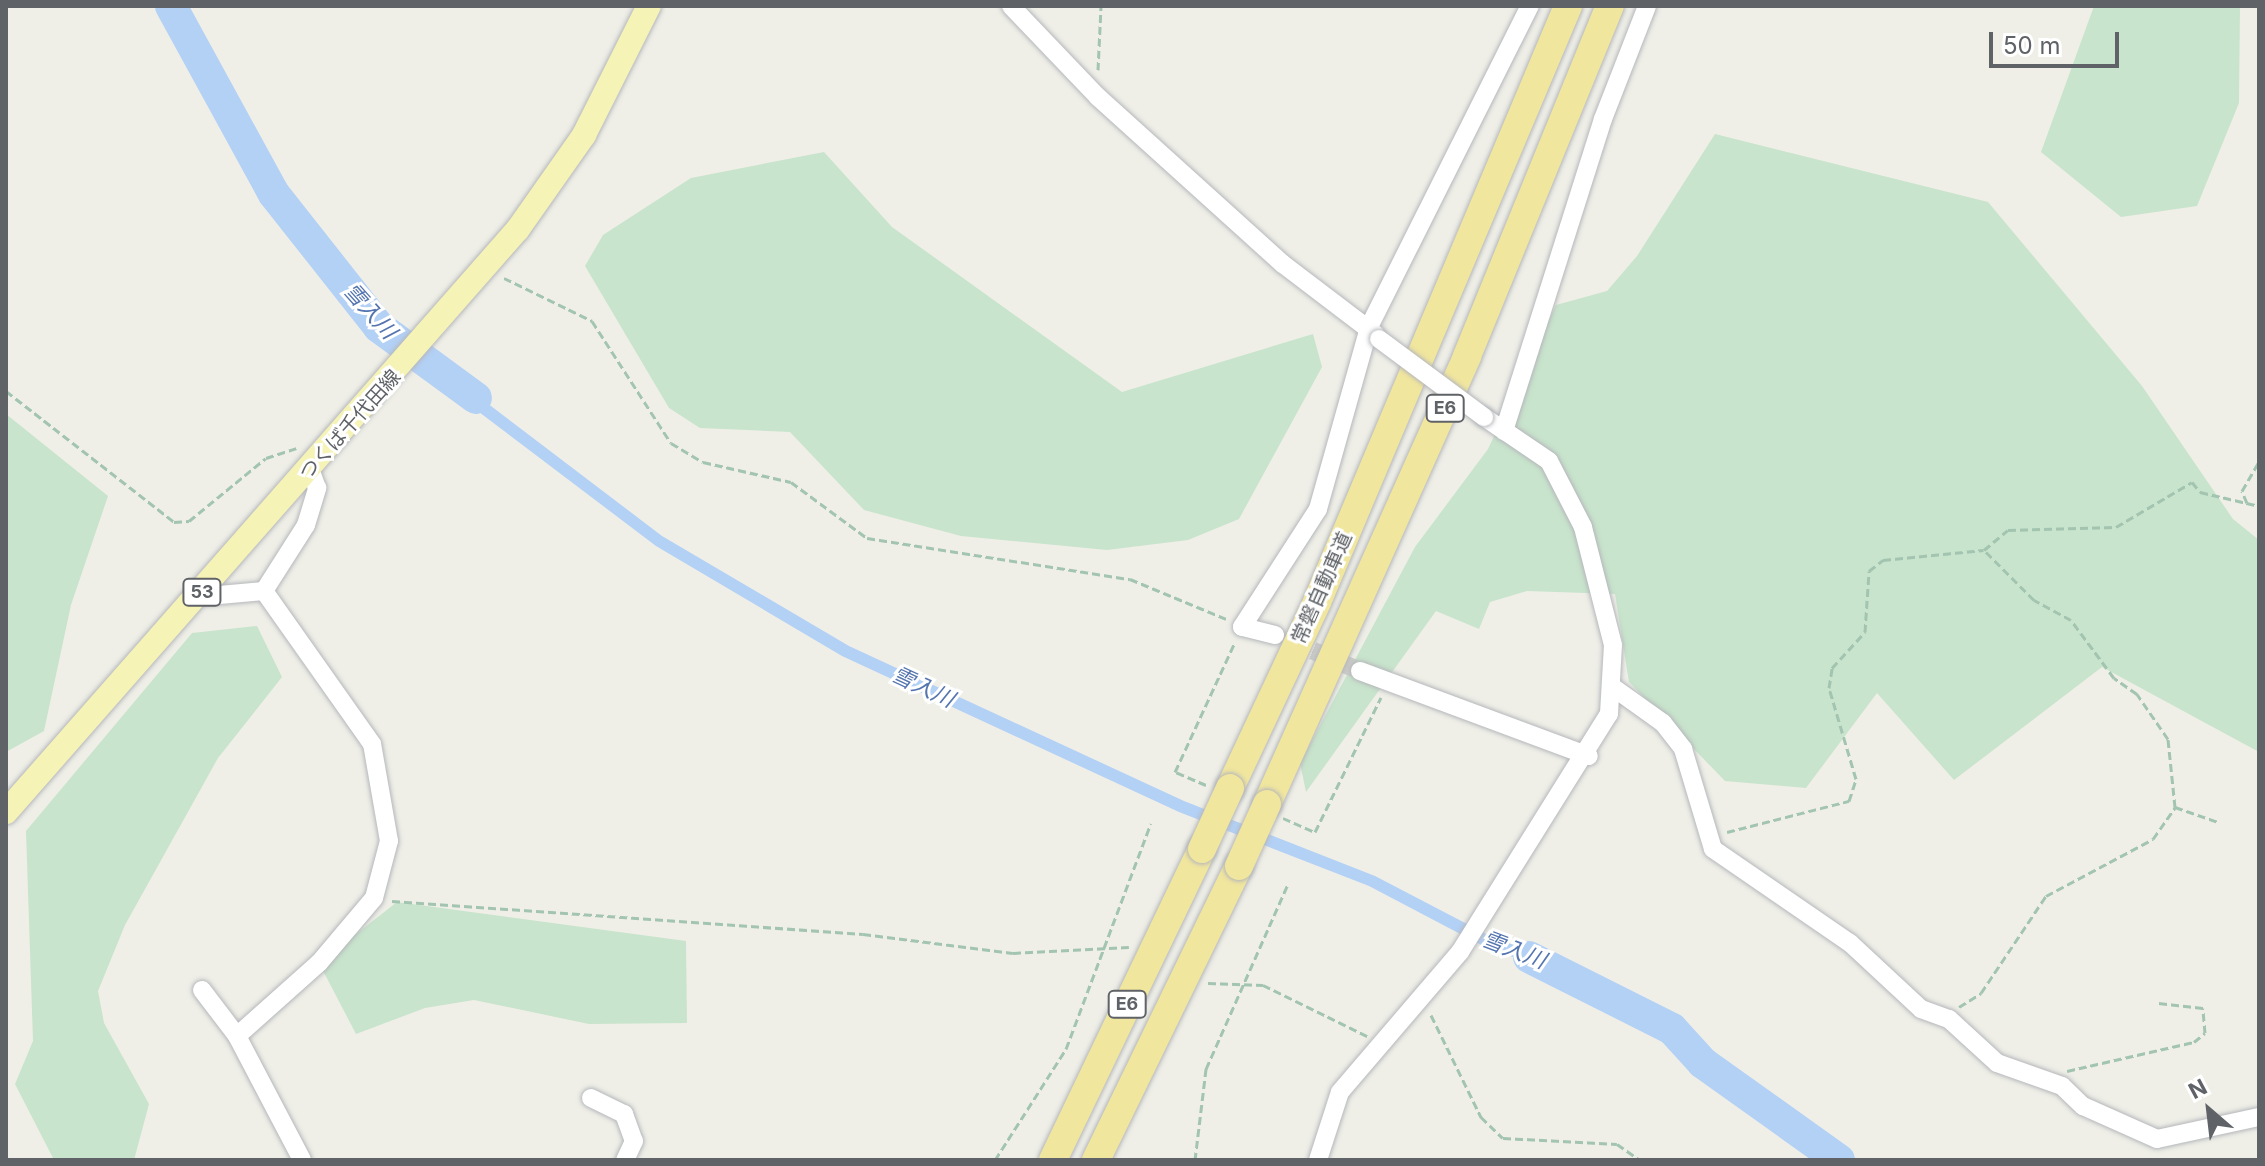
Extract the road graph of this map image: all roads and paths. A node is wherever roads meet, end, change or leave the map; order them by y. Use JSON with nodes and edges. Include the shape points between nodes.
{"nodes":[{"id":1,"x":649,"y":6,"type":"edge"},
{"id":2,"x":1011,"y":6,"type":"edge"},
{"id":3,"x":1101,"y":6,"type":"edge"},
{"id":4,"x":1530,"y":6,"type":"edge"},
{"id":5,"x":1568,"y":6,"type":"edge"},
{"id":6,"x":1610,"y":6,"type":"edge"},
{"id":7,"x":1647,"y":6,"type":"edge"},
{"id":8,"x":1098,"y":97,"type":"junction"},
{"id":9,"x":486,"y":269,"type":"junction"},
{"id":10,"x":1374,"y":333,"type":"junction"},
{"id":11,"x":6,"y":391,"type":"edge"},
{"id":12,"x":1504,"y":431,"type":"junction"},
{"id":13,"x":2259,"y":461,"type":"edge"},
{"id":14,"x":310,"y":469,"type":"junction"},
{"id":15,"x":2247,"y":503,"type":"junction"},
{"id":16,"x":2259,"y":506,"type":"edge"},
{"id":17,"x":1984,"y":550,"type":"junction"},
{"id":18,"x":264,"y":591,"type":"junction"},
{"id":19,"x":197,"y":597,"type":"junction"},
{"id":20,"x":1242,"y":627,"type":"junction"},
{"id":21,"x":1275,"y":635,"type":"tunnel mouth"},
{"id":22,"x":1360,"y":671,"type":"tunnel mouth"},
{"id":23,"x":1614,"y":688,"type":"junction"},
{"id":24,"x":1589,"y":756,"type":"junction"},
{"id":25,"x":2175,"y":807,"type":"junction"},
{"id":26,"x":6,"y":812,"type":"edge"},
{"id":27,"x":2218,"y":822,"type":"dead end"},
{"id":28,"x":1151,"y":823,"type":"dead end"},
{"id":29,"x":1711,"y":835,"type":"junction"},
{"id":30,"x":1288,"y":884,"type":"dead end"},
{"id":31,"x":374,"y":898,"type":"junction"},
{"id":32,"x":1100,"y":947,"type":"junction"},
{"id":33,"x":1129,"y":947,"type":"dead end"},
{"id":34,"x":1208,"y":983,"type":"dead end"},
{"id":35,"x":1241,"y":985,"type":"junction"},
{"id":36,"x":202,"y":990,"type":"dead end"},
{"id":37,"x":1424,"y":996,"type":"junction"},
{"id":38,"x":2158,"y":1003,"type":"dead end"},
{"id":39,"x":1949,"y":1019,"type":"junction"},
{"id":40,"x":237,"y":1036,"type":"junction"},
{"id":41,"x":1383,"y":1044,"type":"junction"},
{"id":42,"x":2062,"y":1086,"type":"junction"},
{"id":43,"x":591,"y":1098,"type":"dead end"},
{"id":44,"x":2259,"y":1117,"type":"edge"},
{"id":45,"x":302,"y":1160,"type":"edge"},
{"id":46,"x":625,"y":1160,"type":"edge"},
{"id":47,"x":995,"y":1160,"type":"edge"},
{"id":48,"x":1053,"y":1160,"type":"edge"},
{"id":49,"x":1096,"y":1160,"type":"edge"},
{"id":50,"x":1195,"y":1160,"type":"edge"},
{"id":51,"x":1318,"y":1160,"type":"edge"},
{"id":52,"x":1640,"y":1160,"type":"edge"}],
"edges":[{"from":1,"to":9,"type":"main road","name":"つくば千代田線","number":"53","via":[[584,135]]},
{"from":2,"to":8,"type":"street"},
{"from":3,"to":8,"type":"path"},
{"from":4,"to":10,"type":"street"},
{"from":5,"to":48,"type":"highway","name":"常磐自動車道","number":"E6","bridge":true,"via":[[1317,602]]},
{"from":6,"to":49,"type":"highway","name":"常磐自動車道","number":"E6","bridge":true,"via":[[1467,356],[1239,866]]},
{"from":7,"to":12,"type":"street","via":[[1603,119]]},
{"from":8,"to":10,"type":"street","via":[[1283,264]]},
{"from":9,"to":14,"type":"main road","name":"つくば千代田線","number":"53"},
{"from":9,"to":20,"type":"path","via":[[592,321],[671,443],[703,462],[791,482],[867,538],[1130,579]]},
{"from":10,"to":12,"type":"street","bridge":true},
{"from":10,"to":20,"type":"street","via":[[1318,509]]},
{"from":11,"to":14,"type":"path","via":[[174,522],[189,521],[266,458],[296,448]]},
{"from":12,"to":23,"type":"street","via":[[1549,461],[1583,527],[1609,618]]},
{"from":13,"to":15,"type":"path","via":[[2242,491]]},
{"from":14,"to":18,"type":"street","via":[[317,488],[306,525]]},
{"from":14,"to":19,"type":"main road","name":"つくば千代田線","number":"53"},
{"from":15,"to":16,"type":"path"},
{"from":15,"to":17,"type":"path","via":[[2200,492],[2192,482],[2170,502],[2116,527],[2008,530]]},
{"from":17,"to":25,"type":"path","via":[[2034,600],[2071,620],[2114,678],[2137,694],[2168,739]]},
{"from":17,"to":29,"type":"path","via":[[1883,560],[1869,571],[1865,632],[1832,668],[1829,688],[1856,779],[1849,801]]},
{"from":18,"to":19,"type":"street"},
{"from":18,"to":31,"type":"street","via":[[372,744],[389,841]]},
{"from":19,"to":26,"type":"main road","name":"つくば千代田線","number":"53"},
{"from":20,"to":21,"type":"street"},
{"from":22,"to":24,"type":"street"},
{"from":23,"to":24,"type":"street"},
{"from":23,"to":29,"type":"street","via":[[1663,723],[1683,749]]},
{"from":24,"to":37,"type":"street","via":[[1460,952]]},
{"from":25,"to":27,"type":"path"},
{"from":25,"to":39,"type":"path","via":[[2153,839],[2046,896],[1981,993]]},
{"from":28,"to":32,"type":"path"},
{"from":29,"to":39,"type":"street","via":[[1713,849],[1850,943],[1921,1009]]},
{"from":30,"to":35,"type":"path"},
{"from":31,"to":32,"type":"path","via":[[863,934],[1013,953]]},
{"from":31,"to":40,"type":"street","via":[[319,963]]},
{"from":32,"to":33,"type":"path"},
{"from":32,"to":47,"type":"path","via":[[1066,1049]]},
{"from":34,"to":35,"type":"path"},
{"from":35,"to":41,"type":"path","via":[[1263,985]]},
{"from":35,"to":50,"type":"path","via":[[1206,1069]]},
{"from":36,"to":40,"type":"street"},
{"from":37,"to":41,"type":"street"},
{"from":37,"to":52,"type":"path","via":[[1456,1073],[1481,1117],[1503,1138],[1617,1144]]},
{"from":38,"to":42,"type":"path","via":[[2203,1008],[2205,1033],[2194,1042],[2068,1068]]},
{"from":39,"to":42,"type":"street","via":[[1997,1063]]},
{"from":40,"to":45,"type":"street"},
{"from":41,"to":51,"type":"street","via":[[1340,1092]]},
{"from":42,"to":44,"type":"street","via":[[2083,1106],[2157,1139]]},
{"from":43,"to":46,"type":"street","via":[[624,1114],[634,1141]]}]}
